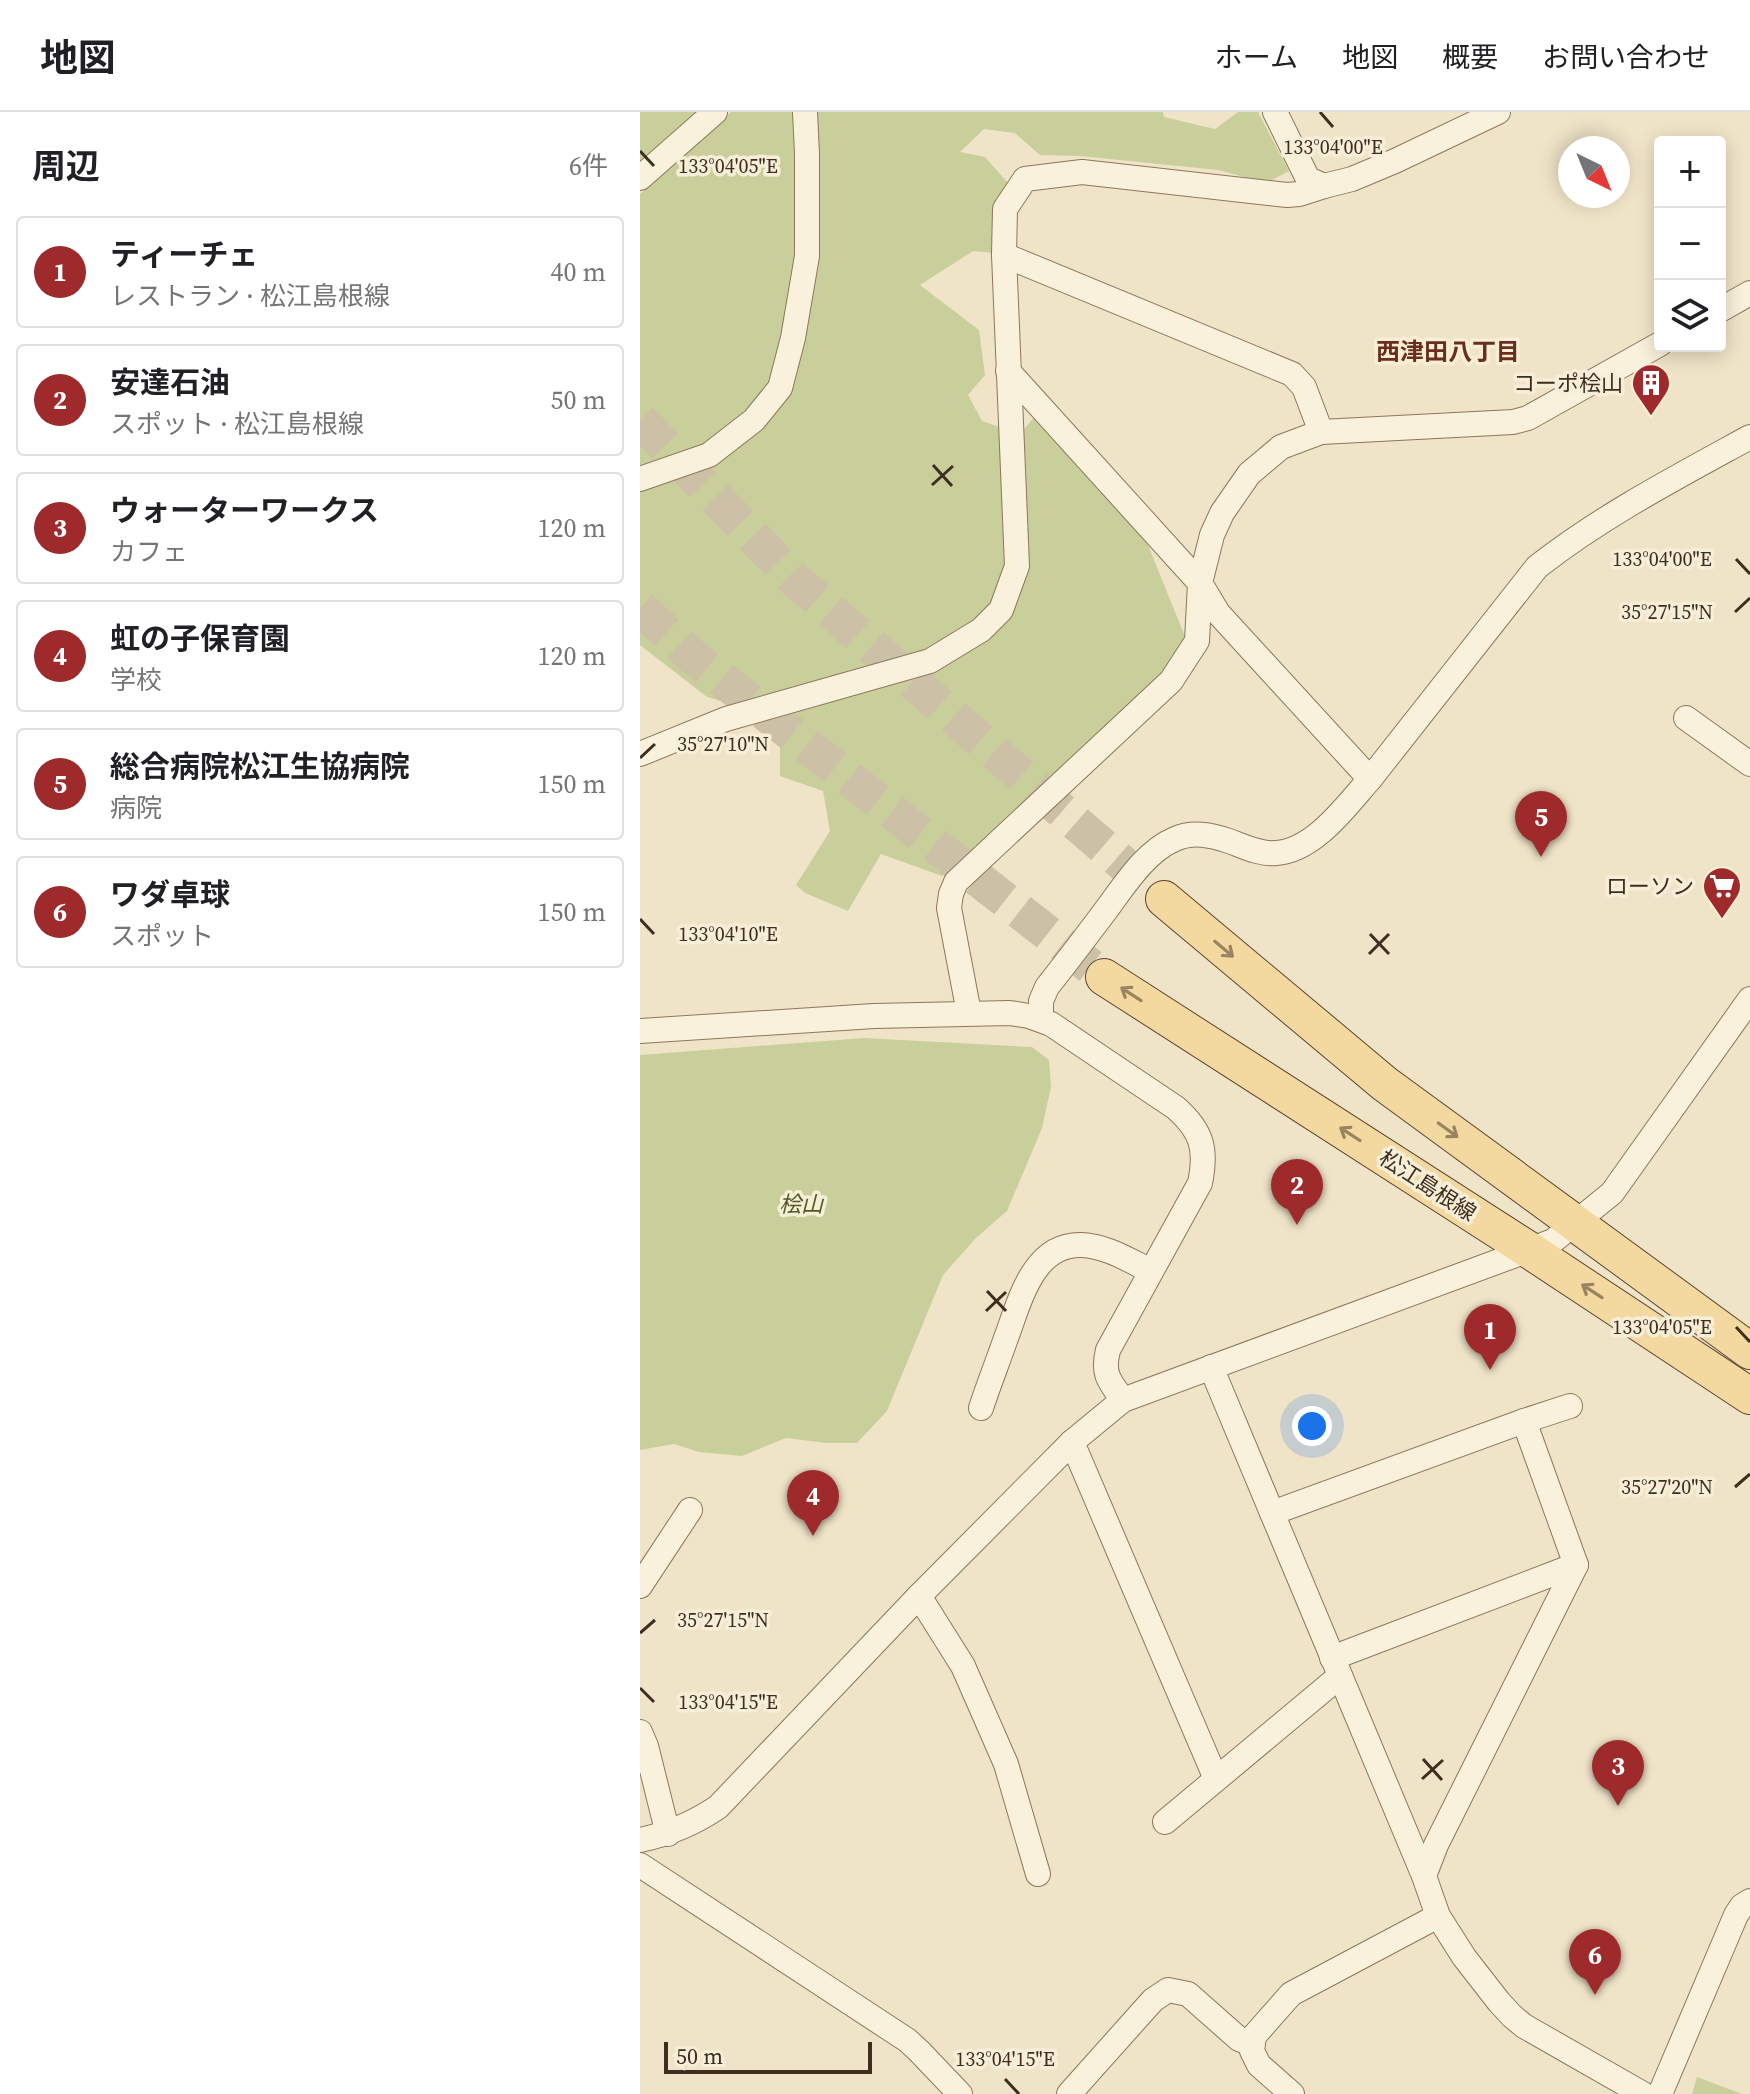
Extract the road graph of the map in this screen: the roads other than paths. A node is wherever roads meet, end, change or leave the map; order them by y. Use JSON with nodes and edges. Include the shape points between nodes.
{"nodes":[{"id":1,"x":715,"y":112,"type":"edge"},
{"id":2,"x":805,"y":112,"type":"edge"},
{"id":3,"x":1275,"y":112,"type":"edge"},
{"id":4,"x":1498,"y":112,"type":"edge"},
{"id":5,"x":640,"y":178,"type":"edge"},
{"id":6,"x":1324,"y":186,"type":"junction"},
{"id":7,"x":1004,"y":255,"type":"junction"},
{"id":8,"x":1750,"y":293,"type":"edge"},
{"id":9,"x":1726,"y":307,"type":"edge"},
{"id":10,"x":1654,"y":347,"type":"edge"},
{"id":11,"x":1008,"y":371,"type":"junction"},
{"id":12,"x":1321,"y":432,"type":"junction"},
{"id":13,"x":1750,"y":437,"type":"edge"},
{"id":14,"x":640,"y":479,"type":"edge"},
{"id":15,"x":1200,"y":583,"type":"junction"},
{"id":16,"x":1686,"y":718,"type":"dead end"},
{"id":17,"x":640,"y":754,"type":"edge"},
{"id":18,"x":1750,"y":764,"type":"edge"},
{"id":19,"x":1370,"y":779,"type":"junction"},
{"id":20,"x":1164,"y":899,"type":"tunnel mouth"},
{"id":21,"x":1104,"y":977,"type":"tunnel mouth"},
{"id":22,"x":1750,"y":999,"type":"edge"},
{"id":23,"x":969,"y":1013,"type":"junction"},
{"id":24,"x":1041,"y":1019,"type":"junction"},
{"id":25,"x":640,"y":1031,"type":"edge"},
{"id":26,"x":1576,"y":1224,"type":"junction"},
{"id":27,"x":1529,"y":1250,"type":"junction"},
{"id":28,"x":1151,"y":1271,"type":"junction"},
{"id":29,"x":1750,"y":1351,"type":"edge"},
{"id":30,"x":1211,"y":1367,"type":"junction"},
{"id":31,"x":1750,"y":1396,"type":"edge"},
{"id":32,"x":1123,"y":1400,"type":"junction"},
{"id":33,"x":1570,"y":1406,"type":"dead end"},
{"id":34,"x":981,"y":1408,"type":"dead end"},
{"id":35,"x":1524,"y":1421,"type":"junction"},
{"id":36,"x":1072,"y":1442,"type":"junction"},
{"id":37,"x":690,"y":1510,"type":"dead end"},
{"id":38,"x":1272,"y":1513,"type":"junction"},
{"id":39,"x":1576,"y":1565,"type":"junction"},
{"id":40,"x":640,"y":1586,"type":"edge"},
{"id":41,"x":919,"y":1596,"type":"junction"},
{"id":42,"x":1336,"y":1667,"type":"junction"},
{"id":43,"x":640,"y":1732,"type":"edge"},
{"id":44,"x":1216,"y":1779,"type":"junction"},
{"id":45,"x":1165,"y":1822,"type":"dead end"},
{"id":46,"x":668,"y":1834,"type":"junction"},
{"id":47,"x":640,"y":1840,"type":"edge"},
{"id":48,"x":640,"y":1865,"type":"edge"},
{"id":49,"x":1038,"y":1874,"type":"dead end"},
{"id":50,"x":1424,"y":1876,"type":"junction"},
{"id":51,"x":1750,"y":1901,"type":"edge"},
{"id":52,"x":1438,"y":1916,"type":"junction"},
{"id":53,"x":1252,"y":2044,"type":"junction"},
{"id":54,"x":1614,"y":2088,"type":"edge"},
{"id":55,"x":960,"y":2094,"type":"edge"},
{"id":56,"x":1069,"y":2094,"type":"edge"},
{"id":57,"x":1292,"y":2094,"type":"edge"},
{"id":58,"x":1643,"y":2094,"type":"edge"},
{"id":59,"x":1660,"y":2094,"type":"edge"}],
"edges":[{"from":1,"to":5,"type":"street"},
{"from":2,"to":14,"type":"street","via":[[807,256],[780,388],[754,420],[709,455]]},
{"from":3,"to":6,"type":"street","via":[[1308,179]]},
{"from":4,"to":6,"type":"street","via":[[1395,161]]},
{"from":6,"to":7,"type":"street","via":[[1287,195],[1082,172],[1025,179],[1005,209]]},
{"from":7,"to":11,"type":"street"},
{"from":7,"to":12,"type":"street","via":[[1292,374],[1304,387]]},
{"from":8,"to":9,"type":"street"},
{"from":10,"to":12,"type":"street","via":[[1513,422]]},
{"from":11,"to":15,"type":"street"},
{"from":11,"to":17,"type":"street","via":[[1017,566],[1001,610],[981,630],[930,661],[726,719]]},
{"from":12,"to":15,"type":"street","via":[[1281,447],[1249,474],[1212,535]]},
{"from":13,"to":19,"type":"street","via":[[1647,494],[1537,567]]},
{"from":15,"to":19,"type":"street","via":[[1218,613]]},
{"from":15,"to":23,"type":"street","via":[[1197,641],[1171,681],[956,882],[949,908]]},
{"from":16,"to":18,"type":"street"},
{"from":19,"to":24,"type":"street","via":[[1338,816],[1289,851],[1265,853],[1199,834],[1171,840],[1140,866],[1047,987]]},
{"from":20,"to":26,"type":"main road","one_way":true,"via":[[1385,1084]]},
{"from":27,"to":21,"type":"main road","name":"松江島根線","one_way":true},
{"from":22,"to":26,"type":"street","via":[[1612,1193]]},
{"from":23,"to":24,"type":"street"},
{"from":23,"to":25,"type":"street"},
{"from":24,"to":28,"type":"street","via":[[1176,1108],[1198,1133],[1204,1163],[1200,1183]]},
{"from":26,"to":27,"type":"street"},
{"from":26,"to":29,"type":"main road"},
{"from":27,"to":30,"type":"street"},
{"from":31,"to":27,"type":"main road","name":"松江島根線","one_way":true},
{"from":28,"to":32,"type":"street","via":[[1104,1364]]},
{"from":28,"to":34,"type":"street","via":[[1093,1246],[1071,1245],[1047,1257],[1026,1282]]},
{"from":30,"to":32,"type":"street"},
{"from":30,"to":38,"type":"street"},
{"from":32,"to":36,"type":"street"},
{"from":33,"to":35,"type":"street"},
{"from":35,"to":38,"type":"street"},
{"from":35,"to":39,"type":"street"},
{"from":36,"to":41,"type":"street"},
{"from":36,"to":44,"type":"street"},
{"from":37,"to":40,"type":"street"},
{"from":38,"to":42,"type":"street"},
{"from":39,"to":42,"type":"street"},
{"from":39,"to":50,"type":"street"},
{"from":41,"to":46,"type":"street","via":[[724,1801]]},
{"from":41,"to":49,"type":"street","via":[[963,1666],[1006,1764]]},
{"from":42,"to":44,"type":"street"},
{"from":42,"to":50,"type":"street"},
{"from":43,"to":46,"type":"street"},
{"from":44,"to":45,"type":"street"},
{"from":46,"to":47,"type":"street"},
{"from":48,"to":55,"type":"street","via":[[907,2040]]},
{"from":50,"to":52,"type":"street"},
{"from":51,"to":59,"type":"street","via":[[1736,1915]]},
{"from":52,"to":53,"type":"street","via":[[1291,1994]]},
{"from":52,"to":54,"type":"street","via":[[1512,2016]]},
{"from":53,"to":56,"type":"street","via":[[1239,2039],[1188,1994],[1168,1990]]},
{"from":53,"to":57,"type":"street","via":[[1259,2065]]},
{"from":54,"to":58,"type":"street"}]}
